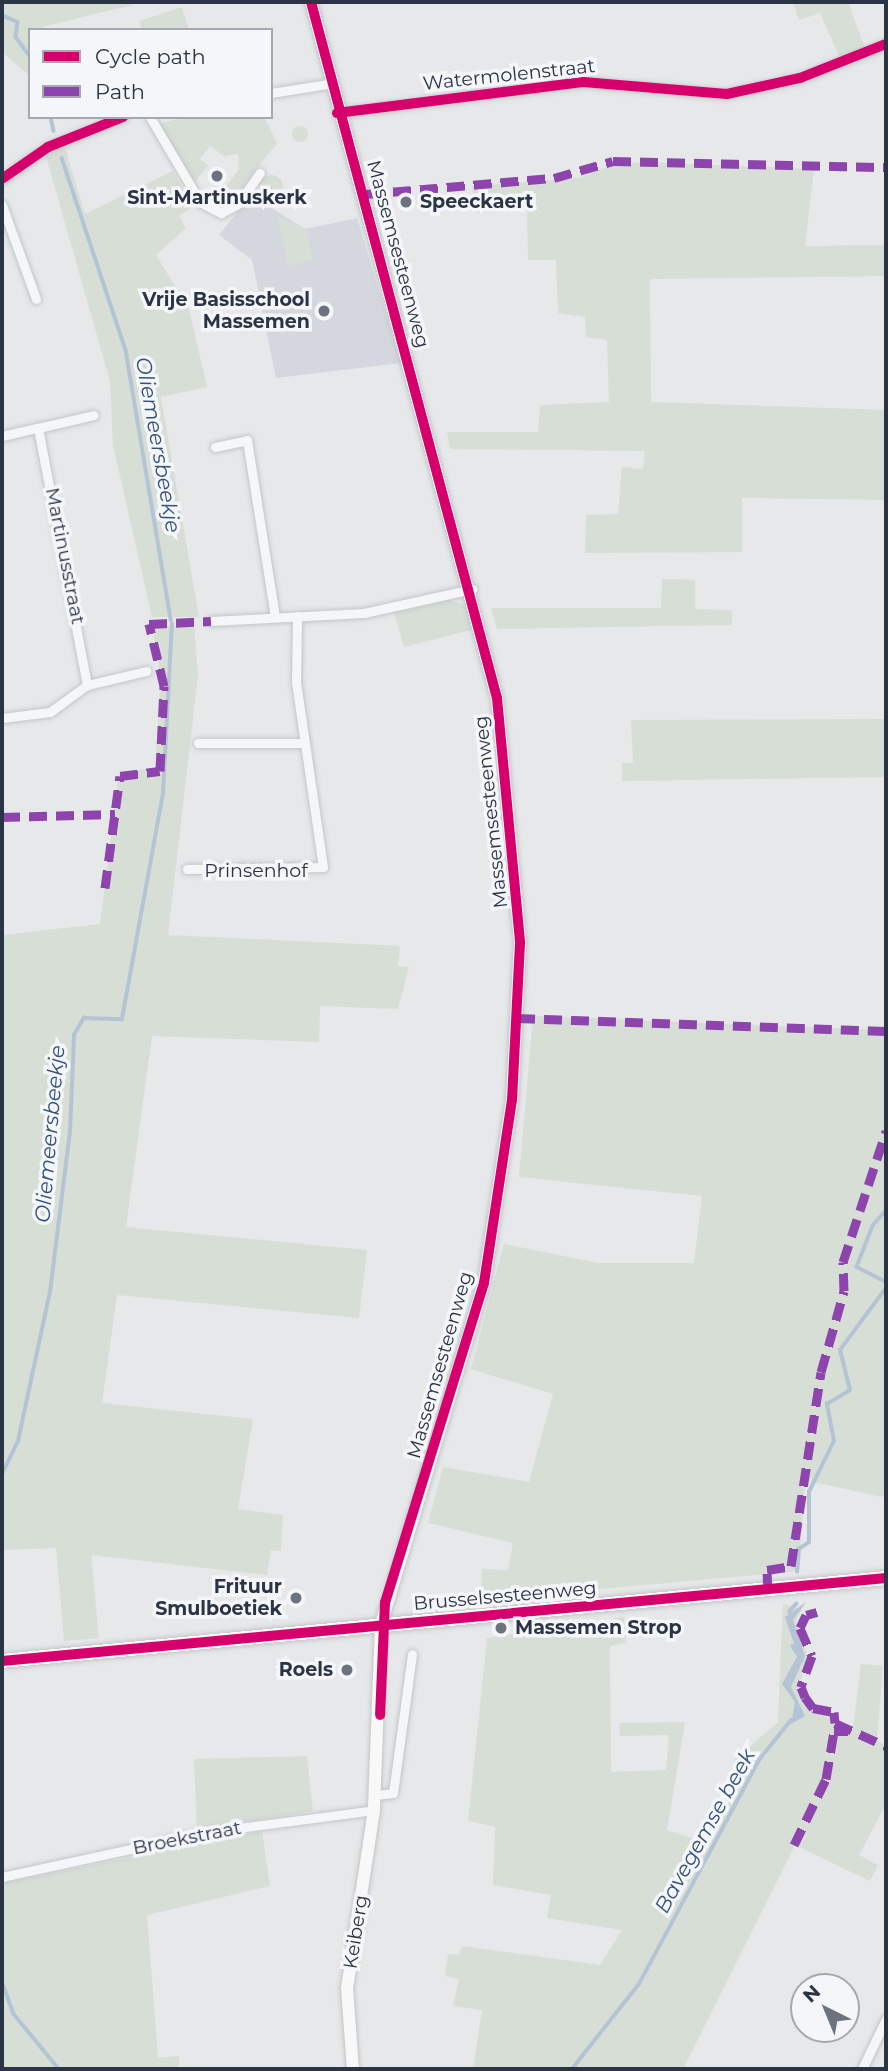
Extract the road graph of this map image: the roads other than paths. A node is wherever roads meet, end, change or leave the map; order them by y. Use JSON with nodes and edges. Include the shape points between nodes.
{"nodes":[{"id":1,"x":311,"y":2,"type":"edge"},
{"id":2,"x":886,"y":44,"type":"edge"},
{"id":3,"x":328,"y":84,"type":"junction"},
{"id":4,"x":273,"y":93,"type":"edge"},
{"id":5,"x":337,"y":113,"type":"junction"},
{"id":6,"x":118,"y":119,"type":"edge"},
{"id":7,"x":151,"y":119,"type":"edge"},
{"id":8,"x":260,"y":173,"type":"dead end"},
{"id":9,"x":2,"y":178,"type":"edge"},
{"id":10,"x":2,"y":205,"type":"edge"},
{"id":11,"x":36,"y":299,"type":"dead end"},
{"id":12,"x":94,"y":415,"type":"dead end"},
{"id":13,"x":38,"y":428,"type":"junction"},
{"id":14,"x":2,"y":436,"type":"edge"},
{"id":15,"x":215,"y":447,"type":"dead end"},
{"id":16,"x":472,"y":589,"type":"junction"},
{"id":17,"x":275,"y":616,"type":"junction"},
{"id":18,"x":298,"y":616,"type":"junction"},
{"id":19,"x":211,"y":621,"type":"dead end"},
{"id":20,"x":146,"y":671,"type":"dead end"},
{"id":21,"x":87,"y":685,"type":"junction"},
{"id":22,"x":2,"y":718,"type":"edge"},
{"id":23,"x":198,"y":743,"type":"dead end"},
{"id":24,"x":303,"y":743,"type":"junction"},
{"id":25,"x":187,"y":869,"type":"dead end"},
{"id":26,"x":886,"y":1578,"type":"edge"},
{"id":27,"x":381,"y":1625,"type":"junction"},
{"id":28,"x":412,"y":1654,"type":"dead end"},
{"id":29,"x":2,"y":1661,"type":"edge"},
{"id":30,"x":375,"y":1795,"type":"junction"},
{"id":31,"x":374,"y":1810,"type":"junction"},
{"id":32,"x":2,"y":1877,"type":"edge"},
{"id":33,"x":886,"y":2019,"type":"edge"},
{"id":34,"x":353,"y":2069,"type":"edge"},
{"id":35,"x":862,"y":2069,"type":"edge"}],
"edges":[{"from":1,"to":3,"type":"main road","name":"Massemsesteenweg"},
{"from":2,"to":5,"type":"street","name":"Watermolenstraat","via":[[800,78],[727,94],[583,82]]},
{"from":3,"to":4,"type":"street"},
{"from":3,"to":5,"type":"main road","name":"Massemsesteenweg"},
{"from":5,"to":16,"type":"main road","name":"Massemsesteenweg","via":[[366,194]]},
{"from":6,"to":9,"type":"street","via":[[48,147]]},
{"from":7,"to":8,"type":"street","via":[[200,202],[221,213],[238,204]]},
{"from":10,"to":11,"type":"street"},
{"from":12,"to":13,"type":"street"},
{"from":13,"to":14,"type":"street"},
{"from":13,"to":21,"type":"street","name":"Martinusstraat"},
{"from":15,"to":17,"type":"street","via":[[247,440]]},
{"from":16,"to":18,"type":"street","via":[[364,613]]},
{"from":16,"to":27,"type":"main road","name":"Massemsesteenweg","via":[[497,698],[517,870],[512,1100],[484,1283]]},
{"from":17,"to":18,"type":"street"},
{"from":17,"to":19,"type":"street"},
{"from":18,"to":24,"type":"street","name":"Prinsenhof"},
{"from":20,"to":21,"type":"street"},
{"from":21,"to":22,"type":"street","via":[[50,712]]},
{"from":23,"to":24,"type":"street"},
{"from":24,"to":25,"type":"street","name":"Prinsenhof","via":[[323,867]]},
{"from":26,"to":27,"type":"main road","name":"Brusselsesteenweg"},
{"from":27,"to":29,"type":"main road","name":"Brusselsesteenweg"},
{"from":27,"to":30,"type":"main road","name":"Keiberg"},
{"from":28,"to":30,"type":"street","via":[[393,1793]]},
{"from":30,"to":31,"type":"main road","name":"Keiberg"},
{"from":31,"to":32,"type":"street","name":"Broekstraat","via":[[208,1832]]},
{"from":31,"to":34,"type":"main road","name":"Keiberg","via":[[347,1988]]},
{"from":33,"to":35,"type":"street"}]}
